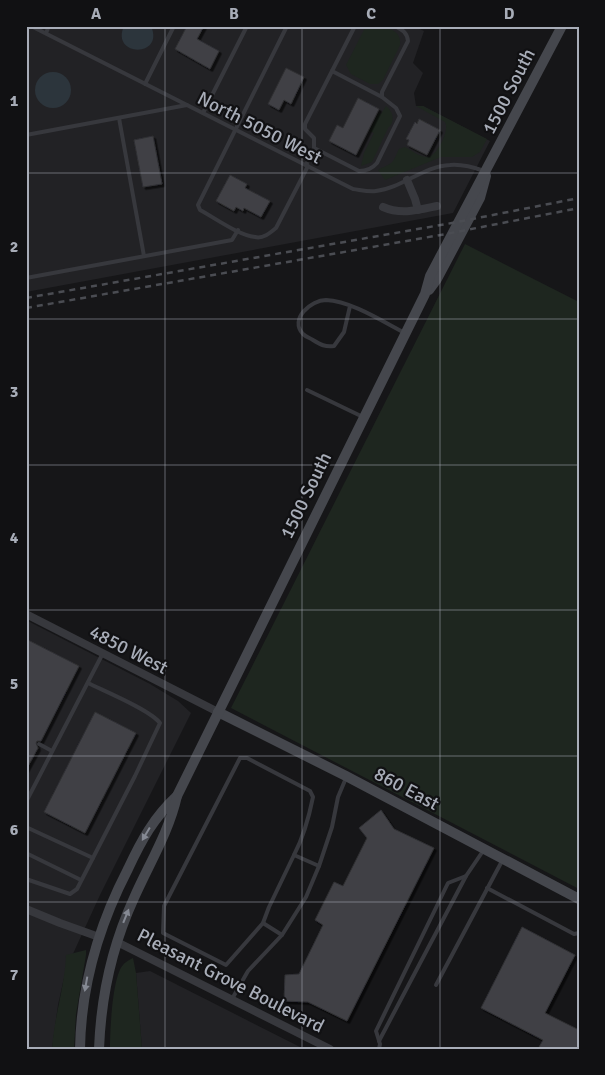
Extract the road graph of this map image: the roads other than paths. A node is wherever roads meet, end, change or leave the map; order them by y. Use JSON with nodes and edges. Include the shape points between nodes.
{"nodes":[{"id":1,"x":31,"y":26,"type":"edge"},
{"id":2,"x":49,"y":26,"type":"edge"},
{"id":3,"x":174,"y":26,"type":"edge"},
{"id":4,"x":247,"y":26,"type":"edge"},
{"id":5,"x":287,"y":26,"type":"edge"},
{"id":6,"x":356,"y":26,"type":"edge"},
{"id":7,"x":395,"y":26,"type":"edge"},
{"id":8,"x":562,"y":26,"type":"edge"},
{"id":9,"x":46,"y":33,"type":"junction"},
{"id":10,"x":332,"y":71,"type":"junction"},
{"id":11,"x":145,"y":84,"type":"junction"},
{"id":12,"x":382,"y":96,"type":"junction"},
{"id":13,"x":187,"y":105,"type":"junction"},
{"id":14,"x":203,"y":113,"type":"junction"},
{"id":15,"x":119,"y":118,"type":"junction"},
{"id":16,"x":234,"y":130,"type":"junction"},
{"id":17,"x":26,"y":135,"type":"edge"},
{"id":18,"x":314,"y":148,"type":"junction"},
{"id":19,"x":307,"y":166,"type":"junction"},
{"id":20,"x":486,"y":172,"type":"junction"},
{"id":21,"x":407,"y":180,"type":"junction"},
{"id":22,"x":437,"y":206,"type":"dead end"},
{"id":23,"x":383,"y":207,"type":"dead end"},
{"id":24,"x":418,"y":210,"type":"junction"},
{"id":25,"x":238,"y":230,"type":"junction"},
{"id":26,"x":144,"y":256,"type":"junction"},
{"id":27,"x":26,"y":278,"type":"edge"},
{"id":28,"x":350,"y":306,"type":"junction"},
{"id":29,"x":405,"y":333,"type":"junction"},
{"id":30,"x":307,"y":390,"type":"dead end"},
{"id":31,"x":363,"y":417,"type":"junction"},
{"id":32,"x":26,"y":614,"type":"edge"},
{"id":33,"x":102,"y":654,"type":"junction"},
{"id":34,"x":88,"y":682,"type":"junction"},
{"id":35,"x":218,"y":712,"type":"junction"},
{"id":36,"x":39,"y":744,"type":"dead end"},
{"id":37,"x":52,"y":751,"type":"junction"},
{"id":38,"x":346,"y":776,"type":"junction"},
{"id":39,"x":177,"y":796,"type":"junction"},
{"id":40,"x":26,"y":802,"type":"edge"},
{"id":41,"x":26,"y":827,"type":"edge"},
{"id":42,"x":484,"y":849,"type":"junction"},
{"id":43,"x":26,"y":853,"type":"edge"},
{"id":44,"x":294,"y":855,"type":"junction"},
{"id":45,"x":93,"y":858,"type":"junction"},
{"id":46,"x":503,"y":859,"type":"junction"},
{"id":47,"x":319,"y":866,"type":"junction"},
{"id":48,"x":466,"y":876,"type":"junction"},
{"id":49,"x":26,"y":879,"type":"edge"},
{"id":50,"x":82,"y":880,"type":"junction"},
{"id":51,"x":487,"y":888,"type":"junction"},
{"id":52,"x":579,"y":899,"type":"edge"},
{"id":53,"x":26,"y":909,"type":"edge"},
{"id":54,"x":263,"y":923,"type":"junction"},
{"id":55,"x":579,"y":933,"type":"edge"},
{"id":56,"x":282,"y":935,"type":"junction"},
{"id":57,"x":99,"y":936,"type":"junction"},
{"id":58,"x":117,"y":942,"type":"junction"},
{"id":59,"x":436,"y":986,"type":"dead end"},
{"id":60,"x":232,"y":999,"type":"junction"},
{"id":61,"x":380,"y":1041,"type":"junction"},
{"id":62,"x":80,"y":1049,"type":"edge"},
{"id":63,"x":99,"y":1049,"type":"edge"},
{"id":64,"x":330,"y":1049,"type":"edge"},
{"id":65,"x":379,"y":1049,"type":"edge"}],
"edges":[{"from":1,"to":9,"type":"lane","name":"North 5050 West"},
{"from":2,"to":9,"type":"lane"},
{"from":3,"to":11,"type":"lane"},
{"from":4,"to":14,"type":"lane"},
{"from":5,"to":16,"type":"lane"},
{"from":6,"to":10,"type":"lane"},
{"from":7,"to":12,"type":"lane","via":[[403,30],[408,40]]},
{"from":8,"to":20,"type":"street","name":"1500 South"},
{"from":9,"to":11,"type":"lane","name":"North 5050 West"},
{"from":10,"to":12,"type":"lane"},
{"from":10,"to":18,"type":"lane","via":[[305,124],[305,129],[314,138]]},
{"from":11,"to":13,"type":"lane","name":"North 5050 West"},
{"from":12,"to":18,"type":"lane","via":[[400,116],[374,167],[358,171]]},
{"from":13,"to":14,"type":"lane","name":"North 5050 West"},
{"from":13,"to":15,"type":"lane"},
{"from":14,"to":16,"type":"lane","name":"North 5050 West"},
{"from":15,"to":17,"type":"lane"},
{"from":15,"to":26,"type":"lane"},
{"from":16,"to":19,"type":"lane","name":"North 5050 West"},
{"from":16,"to":25,"type":"lane","via":[[198,205],[200,210]]},
{"from":18,"to":19,"type":"lane"},
{"from":19,"to":21,"type":"lane","name":"North 5050 West","via":[[353,189],[367,191],[378,191]]},
{"from":19,"to":25,"type":"lane","via":[[270,234],[256,238]]},
{"from":20,"to":21,"type":"lane","name":"North 5050 West","via":[[470,166],[449,165]]},
{"from":20,"to":29,"type":"street","name":"1500 South","via":[[480,198]]},
{"from":21,"to":24,"type":"street"},
{"from":22,"to":24,"type":"street"},
{"from":23,"to":24,"type":"street","via":[[400,212]]},
{"from":25,"to":26,"type":"lane","via":[[232,240]]},
{"from":26,"to":27,"type":"lane"},
{"from":28,"to":28,"type":"lane","via":[[324,300],[316,302],[301,315],[300,329],[304,335],[325,347],[334,346],[344,332]]},
{"from":28,"to":29,"type":"lane"},
{"from":29,"to":31,"type":"street","name":"1500 South"},
{"from":30,"to":31,"type":"lane"},
{"from":31,"to":35,"type":"street","name":"1500 South"},
{"from":32,"to":33,"type":"street","name":"4850 West"},
{"from":33,"to":34,"type":"lane"},
{"from":33,"to":35,"type":"street","name":"4850 West"},
{"from":34,"to":37,"type":"lane"},
{"from":34,"to":45,"type":"lane","via":[[160,723]]},
{"from":35,"to":38,"type":"street","name":"860 East"},
{"from":35,"to":39,"type":"street","name":"Pleasant Grove Boulevard"},
{"from":36,"to":37,"type":"lane"},
{"from":37,"to":40,"type":"lane"},
{"from":38,"to":42,"type":"street","name":"860 East"},
{"from":38,"to":47,"type":"lane"},
{"from":39,"to":57,"type":"street","name":"Pleasant Grove Boulevard","one_way":true,"via":[[147,830],[118,887]]},
{"from":58,"to":39,"type":"street","name":"Pleasant Grove Boulevard","one_way":true,"via":[[134,897],[169,824]]},
{"from":41,"to":45,"type":"lane"},
{"from":42,"to":46,"type":"street","name":"860 East"},
{"from":42,"to":48,"type":"lane"},
{"from":43,"to":50,"type":"lane"},
{"from":44,"to":47,"type":"lane"},
{"from":44,"to":54,"type":"lane"},
{"from":44,"to":54,"type":"lane","via":[[309,818],[313,797],[310,791],[247,758],[240,758],[164,906],[164,933],[226,965]]},
{"from":45,"to":50,"type":"lane"},
{"from":46,"to":51,"type":"lane"},
{"from":46,"to":52,"type":"street","name":"860 East"},
{"from":47,"to":56,"type":"lane","via":[[306,898]]},
{"from":48,"to":61,"type":"lane"},
{"from":48,"to":61,"type":"lane","via":[[448,883],[376,1030]]},
{"from":49,"to":50,"type":"lane","via":[[70,894]]},
{"from":51,"to":55,"type":"lane","via":[[574,934]]},
{"from":51,"to":59,"type":"lane"},
{"from":53,"to":57,"type":"street"},
{"from":54,"to":56,"type":"lane"},
{"from":56,"to":60,"type":"lane","via":[[248,971]]},
{"from":57,"to":62,"type":"street","name":"Pleasant Grove Boulevard","one_way":true,"via":[[86,985]]},
{"from":58,"to":60,"type":"street","name":"Pleasant Grove Boulevard"},
{"from":58,"to":63,"type":"street","name":"Pleasant Grove Boulevard","via":[[105,989]]},
{"from":60,"to":64,"type":"street","name":"Pleasant Grove Boulevard"},
{"from":61,"to":65,"type":"lane"}]}
